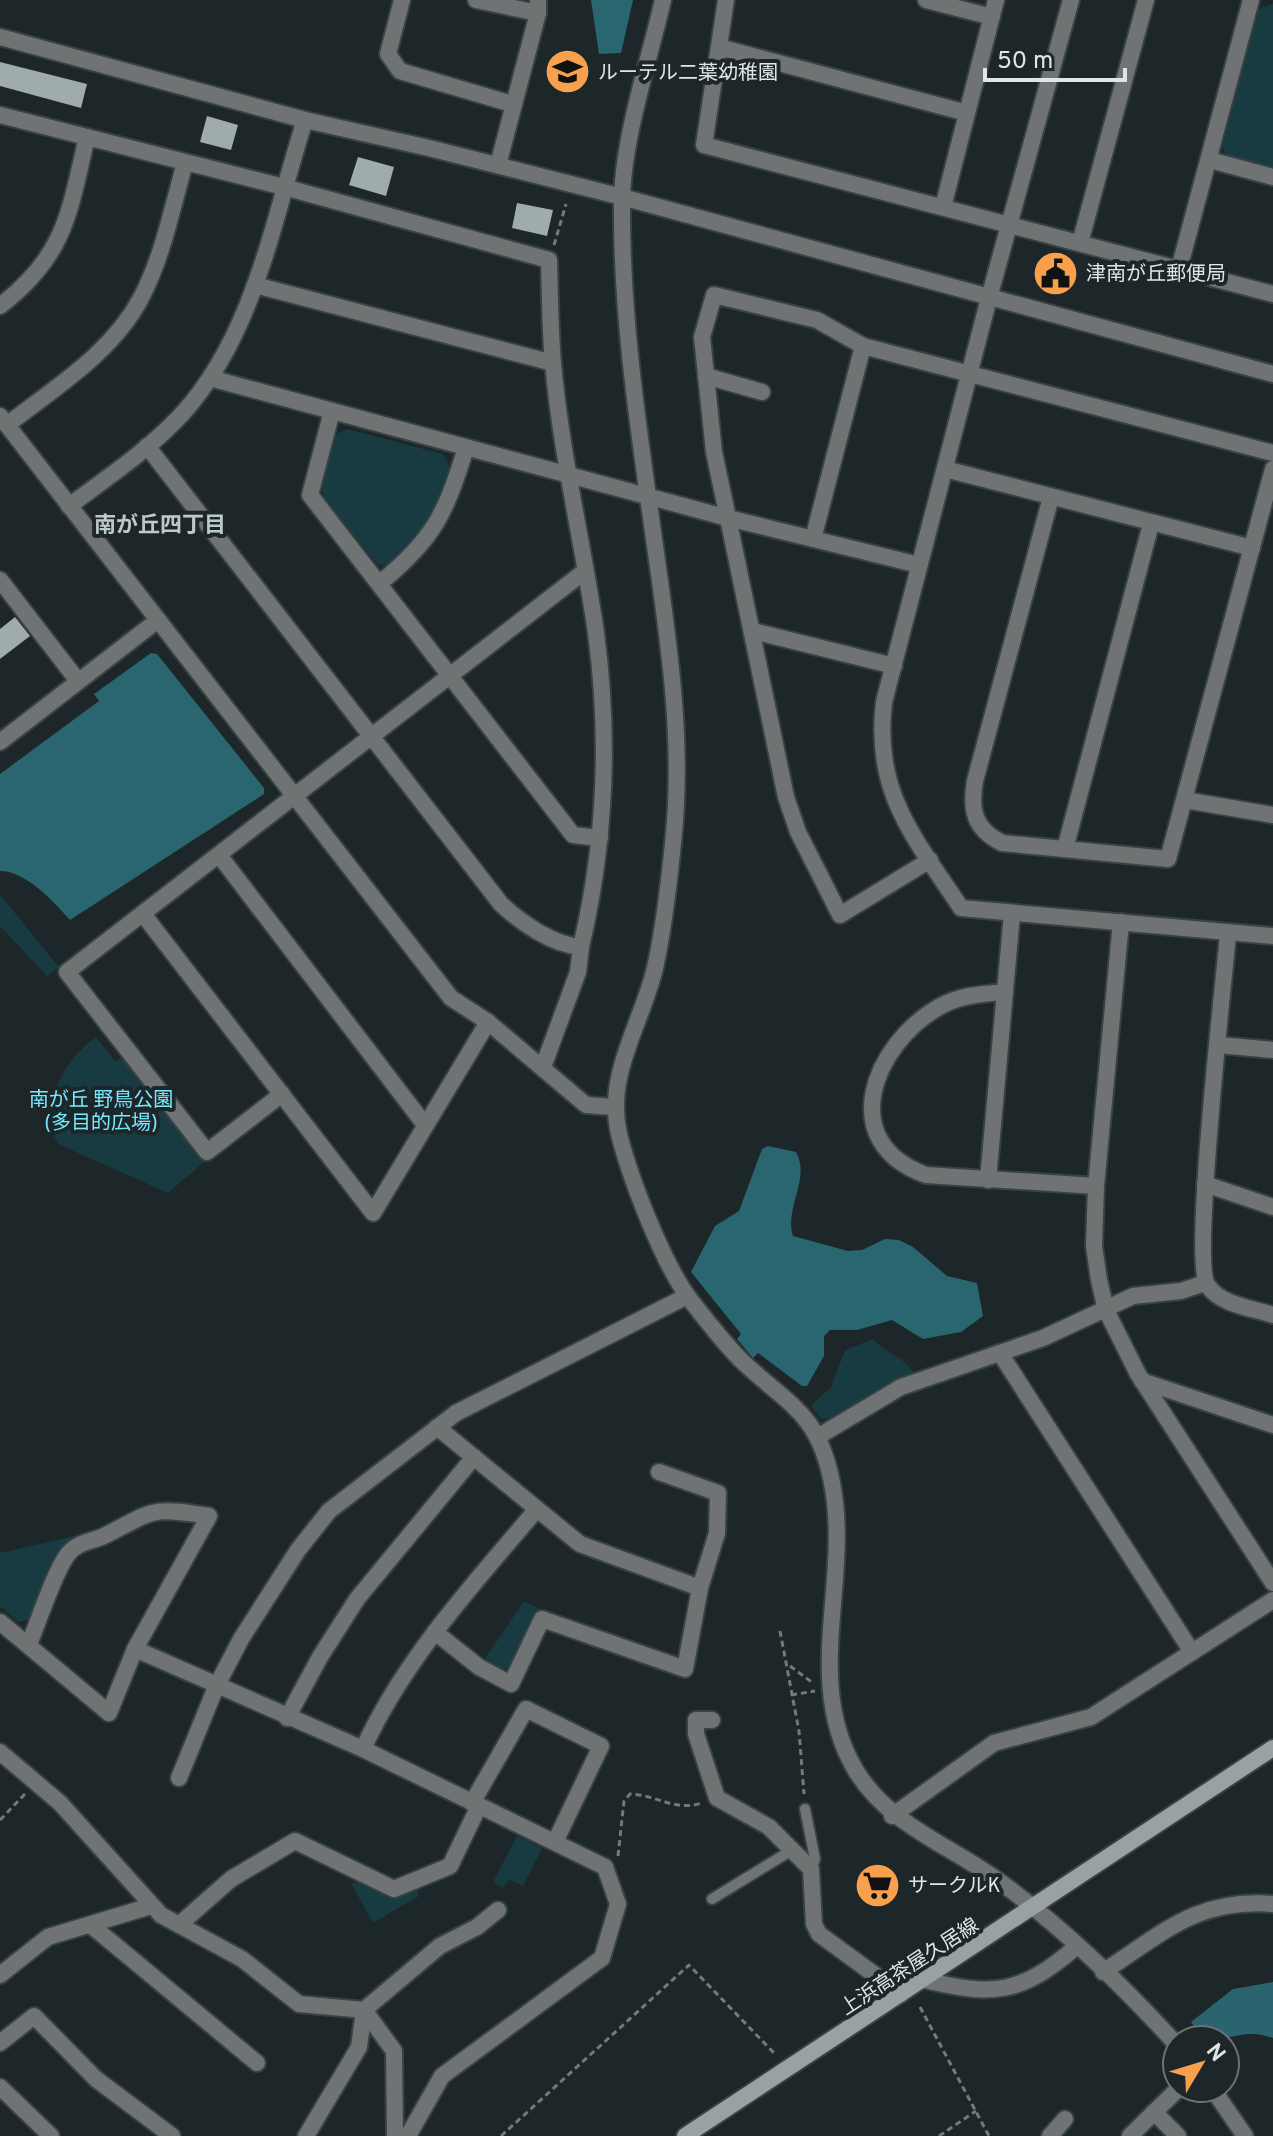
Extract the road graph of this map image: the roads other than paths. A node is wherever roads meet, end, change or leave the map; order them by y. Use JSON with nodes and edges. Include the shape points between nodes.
{"nodes":[{"id":1,"x":402,"y":0,"type":"edge"},
{"id":2,"x":476,"y":0,"type":"edge"},
{"id":3,"x":663,"y":0,"type":"edge"},
{"id":4,"x":726,"y":0,"type":"edge"},
{"id":5,"x":926,"y":0,"type":"edge"},
{"id":6,"x":996,"y":0,"type":"edge"},
{"id":7,"x":1071,"y":0,"type":"edge"},
{"id":8,"x":1146,"y":0,"type":"edge"},
{"id":9,"x":1251,"y":0,"type":"edge"},
{"id":10,"x":538,"y":7,"type":"edge"},
{"id":11,"x":992,"y":17,"type":"junction"},
{"id":12,"x":0,"y":37,"type":"edge"},
{"id":13,"x":719,"y":47,"type":"junction"},
{"id":14,"x":512,"y":104,"type":"junction"},
{"id":15,"x":967,"y":113,"type":"junction"},
{"id":16,"x":0,"y":115,"type":"edge"},
{"id":17,"x":305,"y":120,"type":"junction"},
{"id":18,"x":87,"y":137,"type":"junction"},
{"id":19,"x":1210,"y":160,"type":"junction"},
{"id":20,"x":185,"y":163,"type":"junction"},
{"id":21,"x":498,"y":165,"type":"junction"},
{"id":22,"x":1273,"y":177,"type":"edge"},
{"id":23,"x":284,"y":187,"type":"junction"},
{"id":24,"x":622,"y":197,"type":"junction"},
{"id":25,"x":943,"y":207,"type":"junction"},
{"id":26,"x":1011,"y":227,"type":"junction"},
{"id":27,"x":1080,"y":243,"type":"junction"},
{"id":28,"x":1179,"y":269,"type":"junction"},
{"id":29,"x":255,"y":285,"type":"junction"},
{"id":30,"x":1273,"y":294,"type":"edge"},
{"id":31,"x":989,"y":298,"type":"junction"},
{"id":32,"x":0,"y":306,"type":"edge"},
{"id":33,"x":863,"y":346,"type":"junction"},
{"id":34,"x":553,"y":363,"type":"junction"},
{"id":35,"x":972,"y":373,"type":"junction"},
{"id":36,"x":1273,"y":374,"type":"edge"},
{"id":37,"x":706,"y":376,"type":"junction"},
{"id":38,"x":210,"y":378,"type":"junction"},
{"id":39,"x":762,"y":392,"type":"dead end"},
{"id":40,"x":332,"y":411,"type":"junction"},
{"id":41,"x":3,"y":421,"type":"edge"},
{"id":42,"x":147,"y":446,"type":"junction"},
{"id":43,"x":466,"y":448,"type":"junction"},
{"id":44,"x":1273,"y":453,"type":"edge"},
{"id":45,"x":945,"y":469,"type":"junction"},
{"id":46,"x":1273,"y":469,"type":"edge"},
{"id":47,"x":568,"y":473,"type":"junction"},
{"id":48,"x":648,"y":495,"type":"junction"},
{"id":49,"x":1051,"y":497,"type":"junction"},
{"id":50,"x":69,"y":506,"type":"junction"},
{"id":51,"x":728,"y":518,"type":"junction"},
{"id":52,"x":1151,"y":524,"type":"junction"},
{"id":53,"x":813,"y":539,"type":"junction"},
{"id":54,"x":1252,"y":548,"type":"junction"},
{"id":55,"x":919,"y":565,"type":"junction"},
{"id":56,"x":585,"y":571,"type":"junction"},
{"id":57,"x":0,"y":580,"type":"edge"},
{"id":58,"x":380,"y":583,"type":"junction"},
{"id":59,"x":158,"y":620,"type":"junction"},
{"id":60,"x":753,"y":631,"type":"junction"},
{"id":61,"x":894,"y":666,"type":"junction"},
{"id":62,"x":452,"y":675,"type":"junction"},
{"id":63,"x":78,"y":681,"type":"junction"},
{"id":64,"x":373,"y":737,"type":"junction"},
{"id":65,"x":0,"y":742,"type":"edge"},
{"id":66,"x":295,"y":797,"type":"junction"},
{"id":67,"x":1185,"y":800,"type":"junction"},
{"id":68,"x":1273,"y":815,"type":"edge"},
{"id":69,"x":600,"y":838,"type":"junction"},
{"id":70,"x":1065,"y":849,"type":"junction"},
{"id":71,"x":219,"y":855,"type":"junction"},
{"id":72,"x":930,"y":860,"type":"junction"},
{"id":73,"x":143,"y":914,"type":"junction"},
{"id":74,"x":1012,"y":914,"type":"junction"},
{"id":75,"x":1121,"y":922,"type":"junction"},
{"id":76,"x":1228,"y":934,"type":"junction"},
{"id":77,"x":1273,"y":936,"type":"edge"},
{"id":78,"x":581,"y":947,"type":"junction"},
{"id":79,"x":1005,"y":992,"type":"junction"},
{"id":80,"x":488,"y":1022,"type":"junction"},
{"id":81,"x":1219,"y":1045,"type":"junction"},
{"id":82,"x":1273,"y":1050,"type":"edge"},
{"id":83,"x":543,"y":1067,"type":"junction"},
{"id":84,"x":282,"y":1094,"type":"junction"},
{"id":85,"x":614,"y":1107,"type":"junction"},
{"id":86,"x":425,"y":1125,"type":"junction"},
{"id":87,"x":988,"y":1180,"type":"junction"},
{"id":88,"x":1205,"y":1184,"type":"junction"},
{"id":89,"x":1096,"y":1186,"type":"junction"},
{"id":90,"x":1273,"y":1207,"type":"edge"},
{"id":91,"x":1205,"y":1283,"type":"junction"},
{"id":92,"x":687,"y":1296,"type":"junction"},
{"id":93,"x":1106,"y":1310,"type":"junction"},
{"id":94,"x":1273,"y":1315,"type":"edge"},
{"id":95,"x":1000,"y":1353,"type":"junction"},
{"id":96,"x":1142,"y":1381,"type":"junction"},
{"id":97,"x":1273,"y":1425,"type":"edge"},
{"id":98,"x":437,"y":1427,"type":"junction"},
{"id":99,"x":819,"y":1436,"type":"junction"},
{"id":100,"x":474,"y":1457,"type":"junction"},
{"id":101,"x":659,"y":1472,"type":"dead end"},
{"id":102,"x":537,"y":1509,"type":"junction"},
{"id":103,"x":1273,"y":1583,"type":"edge"},
{"id":104,"x":700,"y":1588,"type":"junction"},
{"id":105,"x":1273,"y":1600,"type":"edge"},
{"id":106,"x":0,"y":1622,"type":"edge"},
{"id":107,"x":435,"y":1632,"type":"junction"},
{"id":108,"x":29,"y":1644,"type":"junction"},
{"id":109,"x":135,"y":1649,"type":"junction"},
{"id":110,"x":1192,"y":1652,"type":"junction"},
{"id":111,"x":216,"y":1687,"type":"junction"},
{"id":112,"x":287,"y":1718,"type":"junction"},
{"id":113,"x":712,"y":1720,"type":"dead end"},
{"id":114,"x":1273,"y":1748,"type":"edge"},
{"id":115,"x":363,"y":1749,"type":"junction"},
{"id":116,"x":0,"y":1752,"type":"edge"},
{"id":117,"x":179,"y":1778,"type":"dead end"},
{"id":118,"x":475,"y":1805,"type":"junction"},
{"id":119,"x":805,"y":1809,"type":"road end"},
{"id":120,"x":892,"y":1816,"type":"junction"},
{"id":121,"x":555,"y":1842,"type":"junction"},
{"id":122,"x":792,"y":1850,"type":"junction"},
{"id":123,"x":811,"y":1869,"type":"junction"},
{"id":124,"x":712,"y":1899,"type":"dead end"},
{"id":125,"x":1273,"y":1904,"type":"edge"},
{"id":126,"x":151,"y":1906,"type":"junction"},
{"id":127,"x":1033,"y":1908,"type":"junction"},
{"id":128,"x":498,"y":1910,"type":"dead end"},
{"id":129,"x":180,"y":1924,"type":"junction"},
{"id":130,"x":92,"y":1926,"type":"junction"},
{"id":131,"x":1076,"y":1947,"type":"junction"},
{"id":132,"x":1103,"y":1972,"type":"junction"},
{"id":133,"x":0,"y":1975,"type":"edge"},
{"id":134,"x":925,"y":1980,"type":"junction"},
{"id":135,"x":901,"y":1994,"type":"junction"},
{"id":136,"x":364,"y":2010,"type":"junction"},
{"id":137,"x":1161,"y":2029,"type":"edge"},
{"id":138,"x":0,"y":2043,"type":"edge"},
{"id":139,"x":257,"y":2063,"type":"dead end"},
{"id":140,"x":0,"y":2087,"type":"edge"},
{"id":141,"x":1162,"y":2104,"type":"edge"},
{"id":142,"x":1223,"y":2104,"type":"edge"},
{"id":143,"x":1154,"y":2112,"type":"junction"},
{"id":144,"x":1065,"y":2119,"type":"dead end"},
{"id":145,"x":51,"y":2136,"type":"edge"},
{"id":146,"x":172,"y":2136,"type":"edge"},
{"id":147,"x":306,"y":2136,"type":"edge"},
{"id":148,"x":395,"y":2136,"type":"edge"},
{"id":149,"x":408,"y":2136,"type":"edge"},
{"id":150,"x":685,"y":2136,"type":"edge"},
{"id":151,"x":1050,"y":2136,"type":"edge"},
{"id":152,"x":1130,"y":2136,"type":"edge"},
{"id":153,"x":1178,"y":2136,"type":"edge"},
{"id":154,"x":1245,"y":2136,"type":"edge"}],
"edges":[{"from":1,"to":14,"type":"street","via":[[388,54],[400,71]]},
{"from":2,"to":10,"type":"street"},
{"from":3,"to":24,"type":"street"},
{"from":4,"to":13,"type":"street"},
{"from":5,"to":11,"type":"street"},
{"from":6,"to":11,"type":"street"},
{"from":7,"to":26,"type":"street"},
{"from":8,"to":27,"type":"street"},
{"from":9,"to":19,"type":"street"},
{"from":10,"to":14,"type":"street"},
{"from":11,"to":15,"type":"street"},
{"from":12,"to":17,"type":"street"},
{"from":13,"to":15,"type":"street"},
{"from":13,"to":25,"type":"street","via":[[704,145]]},
{"from":14,"to":21,"type":"street"},
{"from":15,"to":25,"type":"street"},
{"from":16,"to":18,"type":"street"},
{"from":17,"to":21,"type":"street"},
{"from":17,"to":23,"type":"street"},
{"from":18,"to":20,"type":"street"},
{"from":18,"to":32,"type":"street","via":[[56,247],[40,271]]},
{"from":19,"to":22,"type":"street"},
{"from":19,"to":28,"type":"street"},
{"from":20,"to":23,"type":"street"},
{"from":20,"to":41,"type":"street","via":[[160,256],[139,301],[106,345]]},
{"from":21,"to":24,"type":"street"},
{"from":23,"to":29,"type":"street"},
{"from":23,"to":34,"type":"street","via":[[549,260]]},
{"from":24,"to":31,"type":"street"},
{"from":24,"to":48,"type":"street","via":[[630,363]]},
{"from":25,"to":26,"type":"street"},
{"from":26,"to":27,"type":"street"},
{"from":26,"to":31,"type":"street"},
{"from":27,"to":28,"type":"street"},
{"from":28,"to":30,"type":"street"},
{"from":29,"to":34,"type":"street"},
{"from":29,"to":38,"type":"street"},
{"from":31,"to":35,"type":"street"},
{"from":31,"to":36,"type":"street"},
{"from":33,"to":35,"type":"street"},
{"from":33,"to":37,"type":"street","via":[[817,320],[714,295],[702,337]]},
{"from":33,"to":53,"type":"street"},
{"from":34,"to":47,"type":"street"},
{"from":35,"to":44,"type":"street"},
{"from":35,"to":45,"type":"street"},
{"from":37,"to":39,"type":"street"},
{"from":37,"to":51,"type":"street"},
{"from":38,"to":40,"type":"street"},
{"from":38,"to":42,"type":"street","via":[[185,411]]},
{"from":40,"to":43,"type":"street"},
{"from":40,"to":58,"type":"street","via":[[310,495]]},
{"from":41,"to":50,"type":"street"},
{"from":42,"to":50,"type":"street"},
{"from":42,"to":64,"type":"street"},
{"from":43,"to":47,"type":"street"},
{"from":43,"to":58,"type":"street","via":[[435,527],[415,554]]},
{"from":45,"to":49,"type":"street"},
{"from":45,"to":55,"type":"street"},
{"from":46,"to":54,"type":"street"},
{"from":47,"to":48,"type":"street"},
{"from":47,"to":56,"type":"street"},
{"from":48,"to":51,"type":"street"},
{"from":48,"to":85,"type":"street","via":[[670,646],[678,793],[654,973],[628,1044]]},
{"from":49,"to":52,"type":"street"},
{"from":49,"to":70,"type":"street","via":[[972,806],[982,829],[1002,843]]},
{"from":50,"to":59,"type":"street"},
{"from":51,"to":53,"type":"street"},
{"from":51,"to":60,"type":"street"},
{"from":52,"to":54,"type":"street"},
{"from":52,"to":70,"type":"street"},
{"from":53,"to":55,"type":"street"},
{"from":54,"to":67,"type":"street"},
{"from":55,"to":61,"type":"street"},
{"from":56,"to":62,"type":"street"},
{"from":56,"to":69,"type":"street","via":[[602,701]]},
{"from":57,"to":63,"type":"street"},
{"from":58,"to":62,"type":"street"},
{"from":59,"to":63,"type":"street"},
{"from":59,"to":66,"type":"street"},
{"from":60,"to":61,"type":"street"},
{"from":60,"to":72,"type":"street","via":[[786,797],[840,915]]},
{"from":61,"to":72,"type":"street","via":[[880,748],[891,794]]},
{"from":62,"to":64,"type":"street"},
{"from":62,"to":69,"type":"street","via":[[573,835]]},
{"from":63,"to":65,"type":"street"},
{"from":64,"to":66,"type":"street"},
{"from":64,"to":78,"type":"street","via":[[501,904],[565,946]]},
{"from":66,"to":71,"type":"street"},
{"from":66,"to":80,"type":"street","via":[[451,998]]},
{"from":67,"to":68,"type":"street"},
{"from":67,"to":70,"type":"street","via":[[1168,859]]},
{"from":69,"to":78,"type":"street"},
{"from":71,"to":73,"type":"street"},
{"from":71,"to":86,"type":"street"},
{"from":72,"to":74,"type":"street","via":[[961,908]]},
{"from":73,"to":84,"type":"street"},
{"from":73,"to":84,"type":"street","via":[[67,972],[207,1152]]},
{"from":74,"to":75,"type":"street"},
{"from":74,"to":79,"type":"street"},
{"from":75,"to":76,"type":"street"},
{"from":75,"to":89,"type":"street"},
{"from":76,"to":77,"type":"street"},
{"from":76,"to":81,"type":"street"},
{"from":78,"to":83,"type":"street","via":[[578,972]]},
{"from":79,"to":87,"type":"street"},
{"from":79,"to":87,"type":"street","via":[[954,1000],[915,1025],[888,1056],[870,1106],[880,1137],[903,1163],[926,1175]]},
{"from":80,"to":83,"type":"street"},
{"from":80,"to":86,"type":"street"},
{"from":81,"to":82,"type":"street"},
{"from":81,"to":88,"type":"street"},
{"from":83,"to":85,"type":"street","via":[[586,1105]]},
{"from":84,"to":86,"type":"street","via":[[373,1213]]},
{"from":85,"to":92,"type":"street","via":[[628,1164]]},
{"from":87,"to":89,"type":"street"},
{"from":88,"to":90,"type":"street"},
{"from":88,"to":91,"type":"street"},
{"from":89,"to":93,"type":"street","via":[[1094,1246]]},
{"from":91,"to":93,"type":"street","via":[[1133,1296]]},
{"from":91,"to":94,"type":"street","via":[[1218,1298]]},
{"from":92,"to":98,"type":"street","via":[[485,1396]]},
{"from":92,"to":99,"type":"street","via":[[742,1361],[797,1407]]},
{"from":93,"to":95,"type":"street"},
{"from":93,"to":96,"type":"street"},
{"from":95,"to":99,"type":"street","via":[[901,1387]]},
{"from":95,"to":110,"type":"street"},
{"from":96,"to":97,"type":"street"},
{"from":96,"to":103,"type":"street"},
{"from":98,"to":100,"type":"street"},
{"from":98,"to":111,"type":"street","via":[[329,1511],[267,1596]]},
{"from":99,"to":120,"type":"street","via":[[833,1492],[835,1547],[828,1688],[842,1746]]},
{"from":100,"to":102,"type":"street"},
{"from":100,"to":112,"type":"street","via":[[357,1599]]},
{"from":101,"to":104,"type":"street","via":[[718,1493],[717,1533]]},
{"from":102,"to":104,"type":"street","via":[[580,1544]]},
{"from":102,"to":107,"type":"street"},
{"from":104,"to":107,"type":"street","via":[[685,1669],[542,1619],[511,1684],[479,1667]]},
{"from":105,"to":110,"type":"street"},
{"from":106,"to":108,"type":"street"},
{"from":107,"to":115,"type":"street","via":[[385,1700]]},
{"from":108,"to":109,"type":"street","via":[[109,1713]]},
{"from":108,"to":109,"type":"street","via":[[67,1554],[80,1543],[103,1537],[147,1512],[166,1509],[209,1516]]},
{"from":109,"to":111,"type":"street"},
{"from":110,"to":120,"type":"street","via":[[1091,1717],[994,1743]]},
{"from":111,"to":112,"type":"street"},
{"from":111,"to":117,"type":"street"},
{"from":112,"to":115,"type":"street"},
{"from":113,"to":122,"type":"street","via":[[696,1720],[696,1734],[717,1798],[769,1827]]},
{"from":114,"to":127,"type":"main road","name":"上浜高茶屋久居線"},
{"from":115,"to":118,"type":"street"},
{"from":116,"to":126,"type":"street","via":[[102,1847]]},
{"from":118,"to":121,"type":"street"},
{"from":118,"to":121,"type":"street","via":[[526,1709],[601,1746]]},
{"from":118,"to":129,"type":"street","via":[[450,1866],[394,1889],[295,1841],[231,1879]]},
{"from":119,"to":123,"type":"lane","via":[[815,1859]]},
{"from":120,"to":127,"type":"street","via":[[954,1850]]},
{"from":121,"to":149,"type":"street","via":[[605,1867],[618,1904],[602,1958],[442,2076]]},
{"from":122,"to":123,"type":"street"},
{"from":122,"to":124,"type":"lane"},
{"from":123,"to":135,"type":"street","via":[[819,1934]]},
{"from":125,"to":132,"type":"street","via":[[1231,1904],[1198,1912]]},
{"from":126,"to":129,"type":"street"},
{"from":126,"to":130,"type":"street"},
{"from":127,"to":131,"type":"street"},
{"from":127,"to":134,"type":"main road","name":"上浜高茶屋久居線"},
{"from":128,"to":136,"type":"street","via":[[440,1946]]},
{"from":129,"to":136,"type":"street","via":[[242,1959],[299,2004]]},
{"from":130,"to":133,"type":"street","via":[[48,1937]]},
{"from":130,"to":139,"type":"street"},
{"from":131,"to":132,"type":"street"},
{"from":131,"to":134,"type":"street","via":[[1036,1979],[1009,1988],[963,1990]]},
{"from":132,"to":137,"type":"street"},
{"from":134,"to":135,"type":"main road","name":"上浜高茶屋久居線"},
{"from":135,"to":150,"type":"main road","name":"上浜高茶屋久居線"},
{"from":136,"to":147,"type":"street","via":[[359,2047]]},
{"from":136,"to":148,"type":"street","via":[[394,2051]]},
{"from":138,"to":146,"type":"street","via":[[34,2016],[96,2079]]},
{"from":140,"to":145,"type":"street"},
{"from":141,"to":143,"type":"street"},
{"from":142,"to":154,"type":"street"},
{"from":143,"to":152,"type":"street"},
{"from":143,"to":153,"type":"street"},
{"from":144,"to":151,"type":"street"}]}
